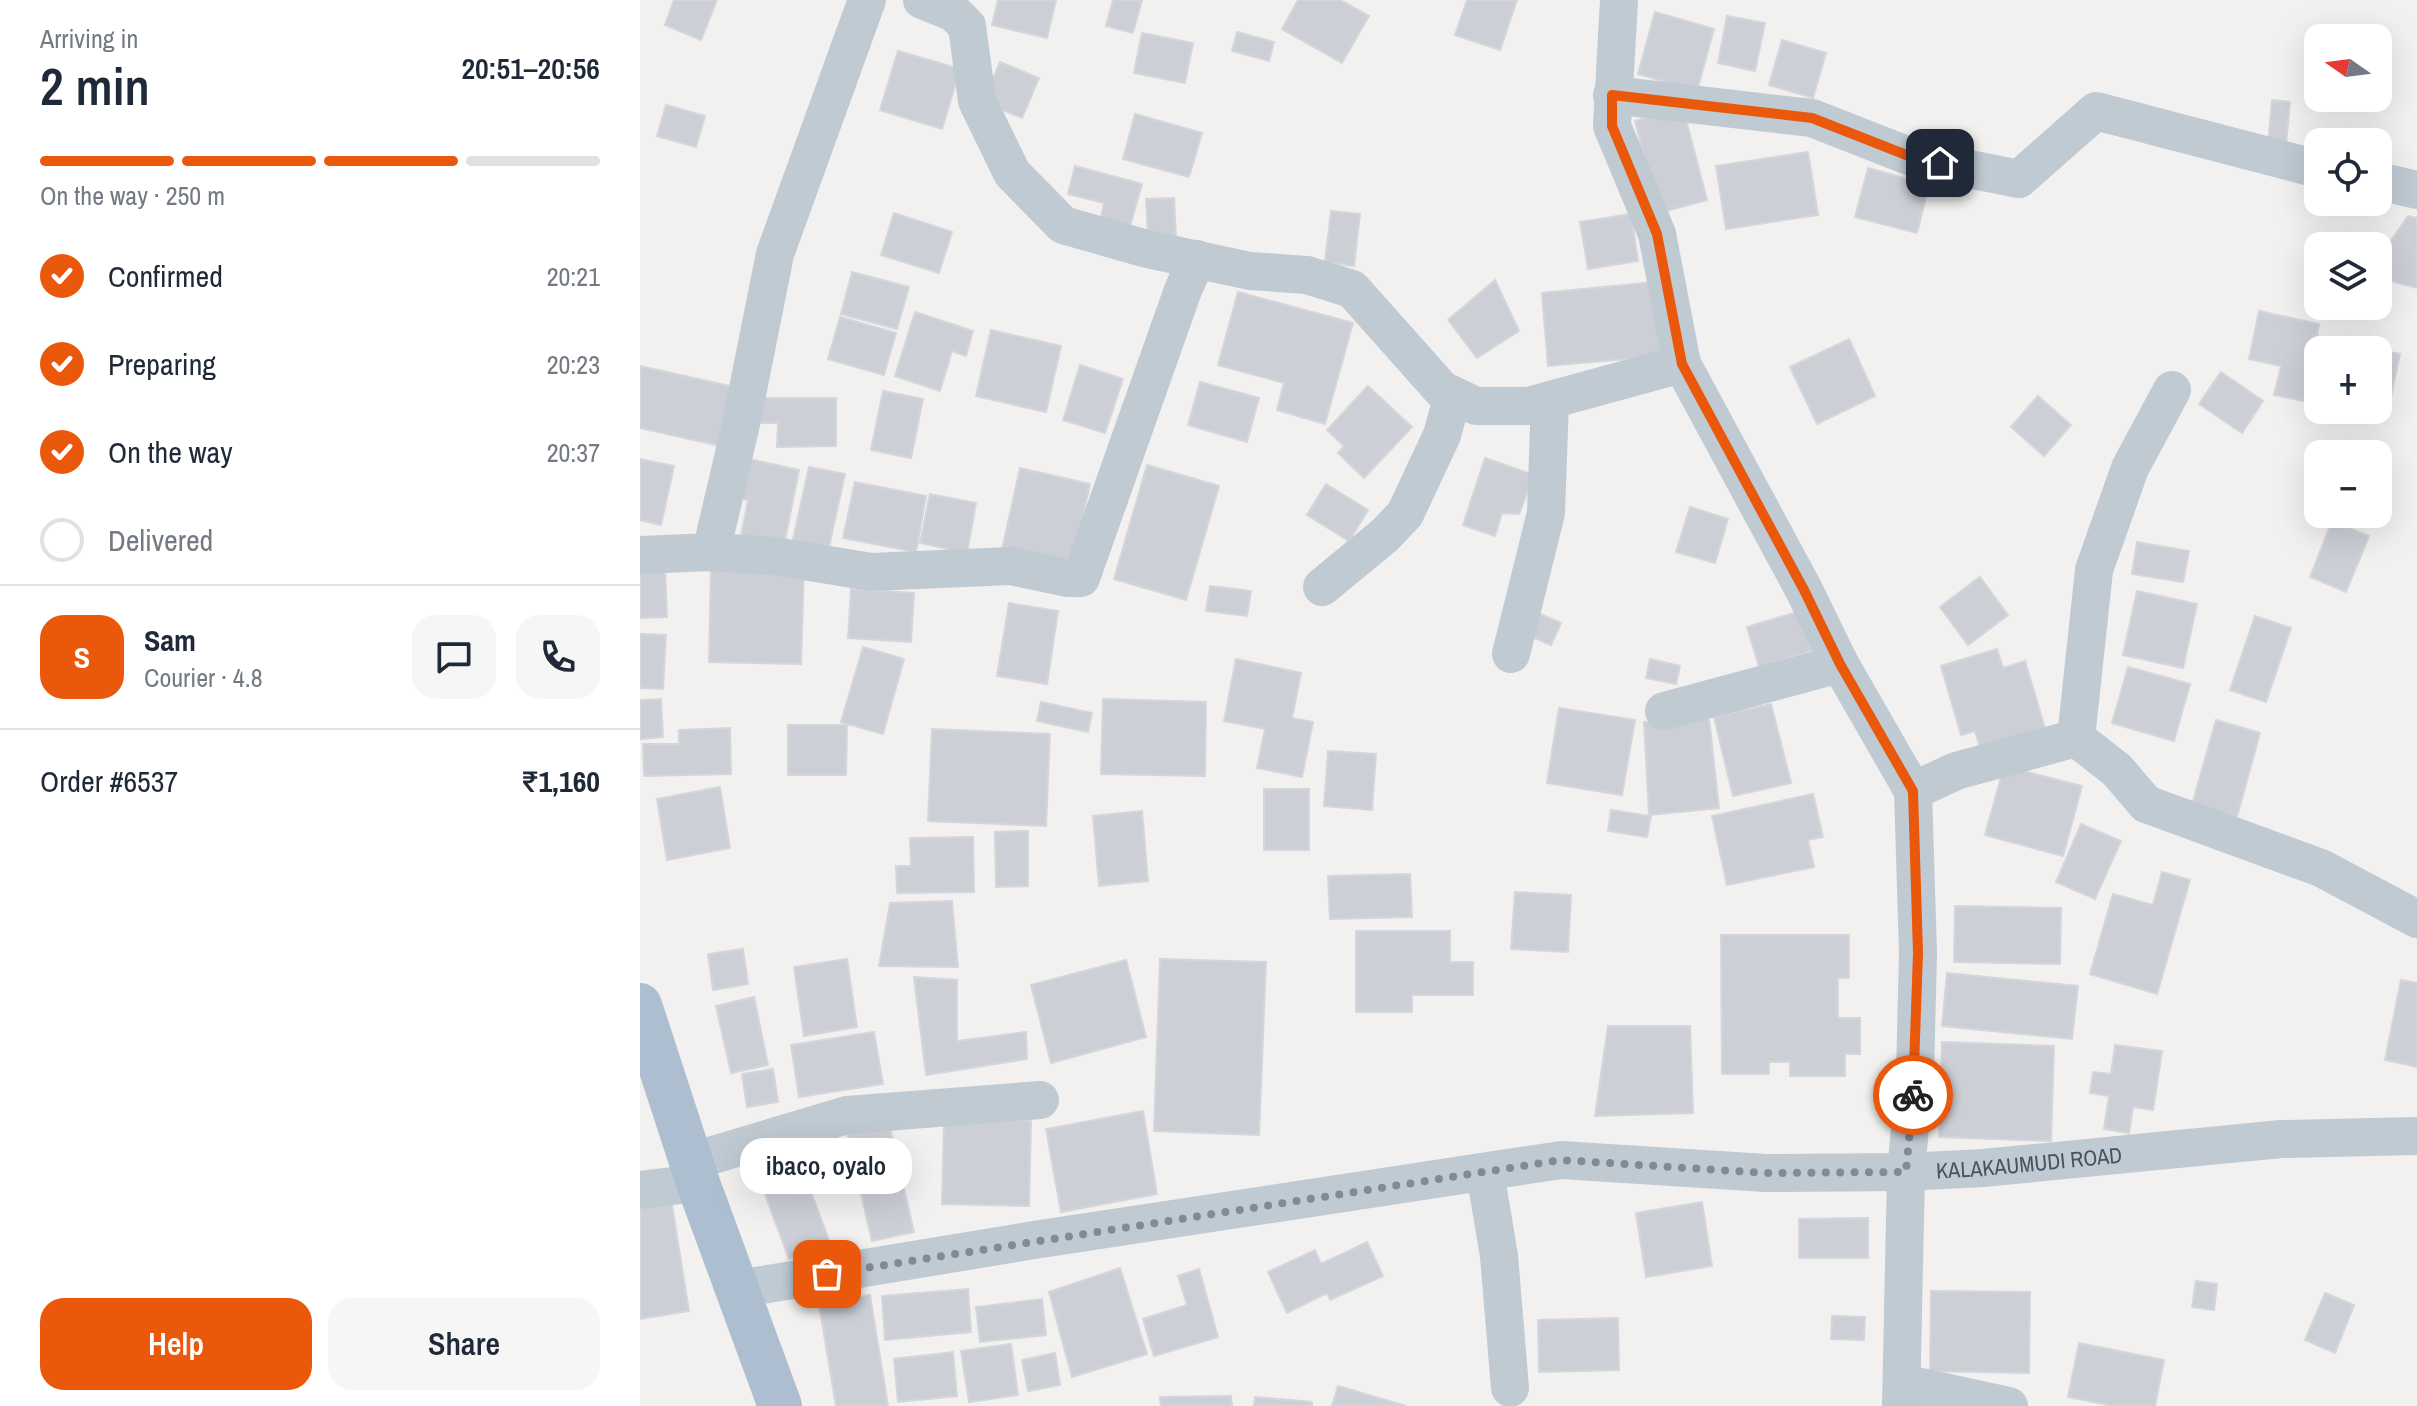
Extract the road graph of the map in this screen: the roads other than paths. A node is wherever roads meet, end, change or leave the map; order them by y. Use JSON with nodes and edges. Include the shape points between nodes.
{"nodes":[{"id":1,"x":867,"y":0,"type":"edge"},
{"id":2,"x":922,"y":0,"type":"edge"},
{"id":3,"x":1619,"y":0,"type":"edge"},
{"id":4,"x":1612,"y":95,"type":"junction"},
{"id":5,"x":2304,"y":165,"type":"edge"},
{"id":6,"x":2392,"y":184,"type":"edge"},
{"id":7,"x":2417,"y":190,"type":"edge"},
{"id":8,"x":1197,"y":259,"type":"junction"},
{"id":9,"x":1682,"y":364,"type":"junction"},
{"id":10,"x":2172,"y":390,"type":"dead end"},
{"id":11,"x":1453,"y":395,"type":"junction"},
{"id":12,"x":1550,"y":400,"type":"junction"},
{"id":13,"x":711,"y":552,"type":"junction"},
{"id":14,"x":640,"y":555,"type":"edge"},
{"id":15,"x":1322,"y":587,"type":"dead end"},
{"id":16,"x":1511,"y":654,"type":"dead end"},
{"id":17,"x":1840,"y":664,"type":"junction"},
{"id":18,"x":1664,"y":711,"type":"dead end"},
{"id":19,"x":2076,"y":738,"type":"junction"},
{"id":20,"x":1913,"y":791,"type":"junction"},
{"id":21,"x":2417,"y":919,"type":"edge"},
{"id":22,"x":640,"y":1005,"type":"edge"},
{"id":23,"x":1040,"y":1100,"type":"dead end"},
{"id":24,"x":2417,"y":1136,"type":"edge"},
{"id":25,"x":695,"y":1172,"type":"junction"},
{"id":26,"x":1485,"y":1172,"type":"junction"},
{"id":27,"x":1906,"y":1172,"type":"junction"},
{"id":28,"x":640,"y":1190,"type":"edge"},
{"id":29,"x":738,"y":1289,"type":"junction"},
{"id":30,"x":1510,"y":1388,"type":"dead end"},
{"id":31,"x":1902,"y":1394,"type":"edge"},
{"id":32,"x":780,"y":1406,"type":"edge"},
{"id":33,"x":2009,"y":1406,"type":"edge"}],
"edges":[{"from":1,"to":13,"type":"street","via":[[775,254]]},
{"from":2,"to":8,"type":"street","via":[[954,13],[967,26],[977,101],[1012,173],[1063,225]]},
{"from":3,"to":4,"type":"street"},
{"from":4,"to":5,"type":"street","via":[[1812,118],[1914,158],[2019,179],[2096,111]]},
{"from":4,"to":9,"type":"street","via":[[1612,126],[1657,234]]},
{"from":6,"to":7,"type":"street"},
{"from":8,"to":11,"type":"street","via":[[1250,271],[1307,275],[1352,289],[1442,390]]},
{"from":8,"to":13,"type":"street","via":[[1081,578],[1011,566],[871,572]]},
{"from":9,"to":12,"type":"street"},
{"from":9,"to":17,"type":"street"},
{"from":10,"to":19,"type":"street","via":[[2130,468],[2094,570]]},
{"from":11,"to":12,"type":"street","via":[[1476,406],[1528,406]]},
{"from":11,"to":15,"type":"street","via":[[1442,435],[1405,514]]},
{"from":12,"to":16,"type":"street","via":[[1546,513]]},
{"from":13,"to":14,"type":"street"},
{"from":17,"to":18,"type":"street"},
{"from":17,"to":20,"type":"street"},
{"from":19,"to":20,"type":"street","via":[[1956,771]]},
{"from":19,"to":21,"type":"street","via":[[2117,770],[2146,804],[2321,868]]},
{"from":20,"to":27,"type":"street","via":[[1918,953]]},
{"from":22,"to":25,"type":"main road"},
{"from":23,"to":25,"type":"street","via":[[847,1115]]},
{"from":24,"to":27,"type":"street","name":"KALAKAUMUDI ROAD","via":[[2281,1139]]},
{"from":25,"to":28,"type":"street"},
{"from":25,"to":29,"type":"main road"},
{"from":26,"to":27,"type":"street","name":"KALAKAUMUDI ROAD","via":[[1561,1160],[1766,1173]]},
{"from":26,"to":29,"type":"street","name":"KALAKAUMUDI ROAD"},
{"from":26,"to":30,"type":"street","via":[[1499,1256]]},
{"from":27,"to":31,"type":"street"},
{"from":29,"to":32,"type":"main road"},
{"from":31,"to":33,"type":"street"}]}
